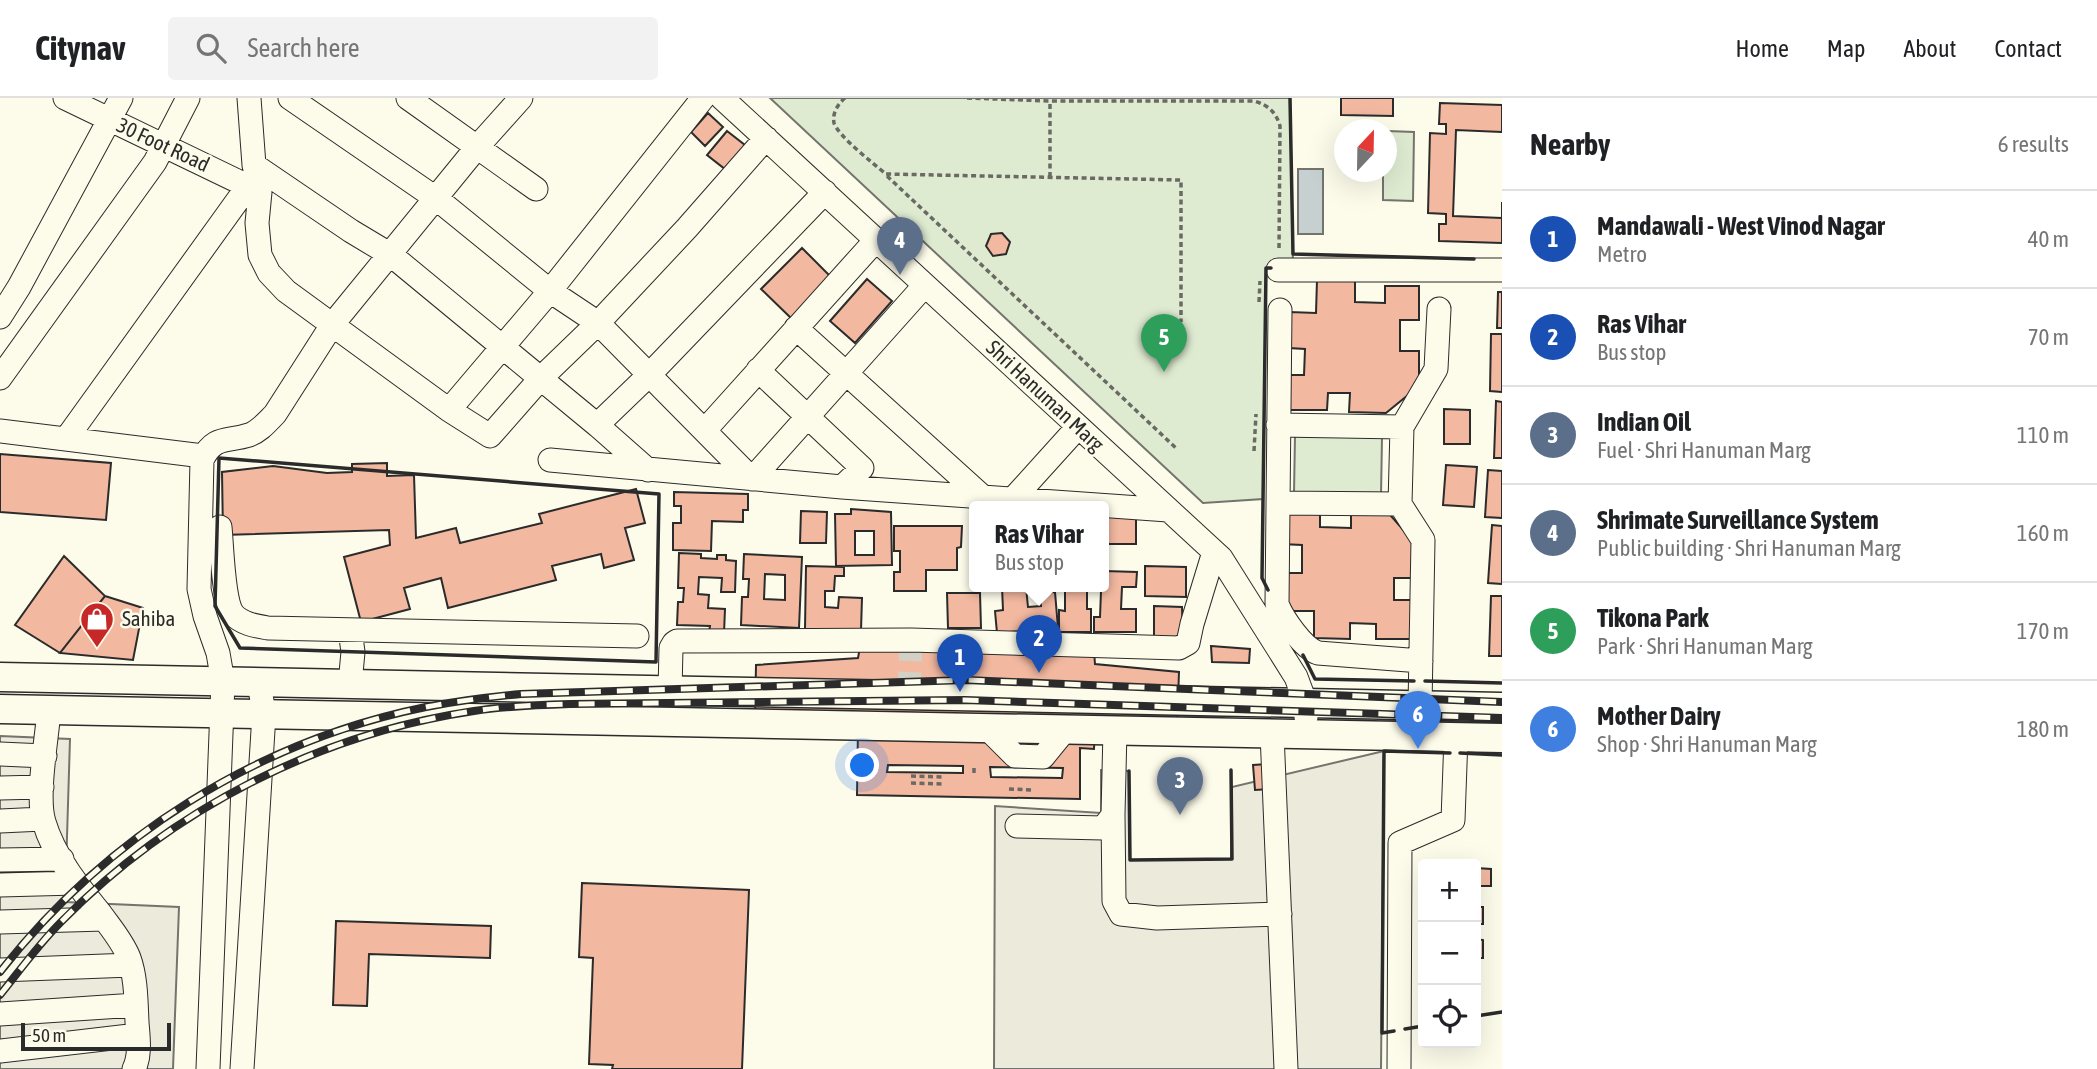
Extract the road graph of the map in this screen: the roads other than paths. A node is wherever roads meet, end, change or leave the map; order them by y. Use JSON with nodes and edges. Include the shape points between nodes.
{"nodes":[{"id":1,"x":65,"y":98,"type":"edge"},
{"id":2,"x":121,"y":98,"type":"edge"},
{"id":3,"x":188,"y":98,"type":"edge"},
{"id":4,"x":250,"y":98,"type":"edge"},
{"id":5,"x":290,"y":98,"type":"edge"},
{"id":6,"x":408,"y":98,"type":"edge"},
{"id":7,"x":521,"y":98,"type":"edge"},
{"id":8,"x":704,"y":98,"type":"edge"},
{"id":9,"x":722,"y":98,"type":"edge"},
{"id":10,"x":111,"y":120,"type":"junction"},
{"id":11,"x":766,"y":138,"type":"junction"},
{"id":12,"x":164,"y":145,"type":"junction"},
{"id":13,"x":478,"y":146,"type":"junction"},
{"id":14,"x":254,"y":181,"type":"junction"},
{"id":15,"x":537,"y":189,"type":"dead end"},
{"id":16,"x":825,"y":192,"type":"junction"},
{"id":17,"x":437,"y":199,"type":"junction"},
{"id":18,"x":876,"y":240,"type":"junction"},
{"id":19,"x":391,"y":255,"type":"junction"},
{"id":20,"x":1278,"y":270,"type":"dead end"},
{"id":21,"x":1502,"y":270,"type":"edge"},
{"id":22,"x":925,"y":285,"type":"junction"},
{"id":23,"x":550,"y":291,"type":"junction"},
{"id":24,"x":1438,"y":309,"type":"dead end"},
{"id":25,"x":1280,"y":310,"type":"dead end"},
{"id":26,"x":0,"y":317,"type":"edge"},
{"id":27,"x":598,"y":323,"type":"junction"},
{"id":28,"x":332,"y":325,"type":"junction"},
{"id":29,"x":796,"y":328,"type":"junction"},
{"id":30,"x":502,"y":346,"type":"junction"},
{"id":31,"x":758,"y":370,"type":"junction"},
{"id":32,"x":846,"y":374,"type":"junction"},
{"id":33,"x":649,"y":375,"type":"junction"},
{"id":34,"x":0,"y":378,"type":"edge"},
{"id":35,"x":541,"y":378,"type":"junction"},
{"id":36,"x":449,"y":410,"type":"junction"},
{"id":37,"x":809,"y":418,"type":"junction"},
{"id":38,"x":597,"y":425,"type":"junction"},
{"id":39,"x":1278,"y":425,"type":"junction"},
{"id":40,"x":1078,"y":427,"type":"junction"},
{"id":41,"x":1402,"y":427,"type":"junction"},
{"id":42,"x":705,"y":430,"type":"junction"},
{"id":43,"x":0,"y":431,"type":"edge"},
{"id":44,"x":66,"y":439,"type":"junction"},
{"id":45,"x":203,"y":456,"type":"junction"},
{"id":46,"x":550,"y":460,"type":"dead end"},
{"id":47,"x":648,"y":470,"type":"junction"},
{"id":48,"x":752,"y":479,"type":"junction"},
{"id":49,"x":842,"y":487,"type":"junction"},
{"id":50,"x":984,"y":498,"type":"junction"},
{"id":51,"x":1012,"y":500,"type":"junction"},
{"id":52,"x":1028,"y":501,"type":"edge"},
{"id":53,"x":1279,"y":503,"type":"junction"},
{"id":54,"x":1400,"y":504,"type":"junction"},
{"id":55,"x":1109,"y":506,"type":"edge"},
{"id":56,"x":1168,"y":510,"type":"junction"},
{"id":57,"x":220,"y":527,"type":"dead end"},
{"id":58,"x":1214,"y":552,"type":"junction"},
{"id":59,"x":350,"y":630,"type":"junction"},
{"id":60,"x":637,"y":636,"type":"dead end"},
{"id":61,"x":1421,"y":661,"type":"junction"},
{"id":62,"x":0,"y":677,"type":"edge"},
{"id":63,"x":223,"y":681,"type":"junction"},
{"id":64,"x":259,"y":682,"type":"junction"},
{"id":65,"x":351,"y":684,"type":"junction"},
{"id":66,"x":670,"y":691,"type":"junction"},
{"id":67,"x":1006,"y":697,"type":"junction"},
{"id":68,"x":1306,"y":704,"type":"junction"},
{"id":69,"x":1420,"y":706,"type":"junction"},
{"id":70,"x":1502,"y":708,"type":"edge"},
{"id":71,"x":0,"y":709,"type":"edge"},
{"id":72,"x":49,"y":710,"type":"junction"},
{"id":73,"x":222,"y":712,"type":"junction"},
{"id":74,"x":264,"y":714,"type":"junction"},
{"id":75,"x":997,"y":728,"type":"junction"},
{"id":76,"x":1115,"y":730,"type":"junction"},
{"id":77,"x":1272,"y":733,"type":"junction"},
{"id":78,"x":1306,"y":734,"type":"junction"},
{"id":79,"x":1456,"y":737,"type":"junction"},
{"id":80,"x":1502,"y":738,"type":"edge"},
{"id":81,"x":0,"y":754,"type":"edge"},
{"id":82,"x":45,"y":755,"type":"junction"},
{"id":83,"x":42,"y":787,"type":"junction"},
{"id":84,"x":0,"y":788,"type":"edge"},
{"id":85,"x":1113,"y":815,"type":"junction"},
{"id":86,"x":43,"y":819,"type":"junction"},
{"id":87,"x":0,"y":821,"type":"edge"},
{"id":88,"x":1017,"y":826,"type":"dead end"},
{"id":89,"x":62,"y":859,"type":"junction"},
{"id":90,"x":0,"y":860,"type":"edge"},
{"id":91,"x":76,"y":883,"type":"junction"},
{"id":92,"x":0,"y":885,"type":"edge"},
{"id":93,"x":1280,"y":914,"type":"junction"},
{"id":94,"x":104,"y":919,"type":"junction"},
{"id":95,"x":0,"y":922,"type":"edge"},
{"id":96,"x":131,"y":965,"type":"junction"},
{"id":97,"x":0,"y":970,"type":"edge"},
{"id":98,"x":136,"y":1005,"type":"junction"},
{"id":99,"x":0,"y":1014,"type":"edge"},
{"id":100,"x":138,"y":1035,"type":"junction"},
{"id":101,"x":0,"y":1051,"type":"edge"},
{"id":102,"x":134,"y":1069,"type":"edge"},
{"id":103,"x":208,"y":1069,"type":"edge"},
{"id":104,"x":242,"y":1069,"type":"edge"},
{"id":105,"x":1286,"y":1069,"type":"edge"},
{"id":106,"x":1399,"y":1069,"type":"edge"}],
"edges":[{"from":1,"to":10,"type":"street","name":"30 Foot Road"},
{"from":2,"to":10,"type":"street"},
{"from":3,"to":12,"type":"street"},
{"from":4,"to":14,"type":"street"},
{"from":5,"to":17,"type":"street"},
{"from":6,"to":13,"type":"street"},
{"from":7,"to":13,"type":"street"},
{"from":8,"to":23,"type":"street"},
{"from":9,"to":11,"type":"street","name":"Shri Hanuman Marg"},
{"from":10,"to":12,"type":"street","name":"30 Foot Road"},
{"from":10,"to":26,"type":"street"},
{"from":11,"to":16,"type":"street","name":"Shri Hanuman Marg"},
{"from":11,"to":27,"type":"street"},
{"from":12,"to":14,"type":"street","name":"30 Foot Road"},
{"from":12,"to":34,"type":"street"},
{"from":13,"to":15,"type":"street"},
{"from":13,"to":17,"type":"street"},
{"from":14,"to":19,"type":"street","name":"30 Foot Road"},
{"from":14,"to":28,"type":"street","via":[[260,255],[269,272],[286,291]]},
{"from":14,"to":44,"type":"street"},
{"from":16,"to":18,"type":"street","name":"Shri Hanuman Marg"},
{"from":16,"to":33,"type":"street"},
{"from":17,"to":19,"type":"street"},
{"from":17,"to":23,"type":"street"},
{"from":18,"to":22,"type":"street","name":"Shri Hanuman Marg"},
{"from":18,"to":29,"type":"street"},
{"from":19,"to":28,"type":"street"},
{"from":19,"to":30,"type":"street","name":"30 Foot Road"},
{"from":20,"to":21,"type":"street"},
{"from":22,"to":32,"type":"street"},
{"from":22,"to":40,"type":"street","name":"Shri Hanuman Marg"},
{"from":23,"to":27,"type":"street"},
{"from":23,"to":30,"type":"street"},
{"from":24,"to":41,"type":"street","via":[[1436,369]]},
{"from":25,"to":39,"type":"street"},
{"from":27,"to":33,"type":"street"},
{"from":27,"to":35,"type":"street"},
{"from":28,"to":36,"type":"street"},
{"from":28,"to":45,"type":"street","via":[[263,427],[223,439]]},
{"from":29,"to":31,"type":"street"},
{"from":29,"to":32,"type":"street"},
{"from":30,"to":35,"type":"street","name":"30 Foot Road"},
{"from":30,"to":36,"type":"street"},
{"from":31,"to":37,"type":"street"},
{"from":31,"to":42,"type":"street"},
{"from":32,"to":37,"type":"street"},
{"from":32,"to":50,"type":"street"},
{"from":33,"to":38,"type":"street"},
{"from":33,"to":42,"type":"street"},
{"from":35,"to":36,"type":"street","via":[[490,436]]},
{"from":35,"to":38,"type":"street","name":"30 Foot Road"},
{"from":37,"to":48,"type":"street"},
{"from":37,"to":49,"type":"street","via":[[862,468]]},
{"from":38,"to":47,"type":"street","name":"30 Foot Road"},
{"from":39,"to":41,"type":"street"},
{"from":39,"to":53,"type":"street"},
{"from":40,"to":51,"type":"street"},
{"from":40,"to":56,"type":"street","name":"Shri Hanuman Marg"},
{"from":41,"to":54,"type":"street"},
{"from":42,"to":48,"type":"street"},
{"from":43,"to":44,"type":"street"},
{"from":44,"to":45,"type":"street"},
{"from":45,"to":63,"type":"street","via":[[199,589]]},
{"from":46,"to":47,"type":"street"},
{"from":47,"to":48,"type":"street"},
{"from":48,"to":49,"type":"street"},
{"from":49,"to":50,"type":"street"},
{"from":50,"to":51,"type":"street"},
{"from":51,"to":52,"type":"street"},
{"from":53,"to":54,"type":"street"},
{"from":53,"to":61,"type":"street","via":[[1277,604],[1310,650]]},
{"from":54,"to":61,"type":"street","via":[[1423,540]]},
{"from":55,"to":56,"type":"street"},
{"from":56,"to":58,"type":"street","name":"Shri Hanuman Marg"},
{"from":57,"to":59,"type":"street","via":[[228,603],[244,623]]},
{"from":58,"to":66,"type":"street","via":[[1188,643],[1179,648],[937,640],[677,641],[671,648]]},
{"from":58,"to":68,"type":"street","name":"Shri Hanuman Marg","via":[[1296,677]]},
{"from":59,"to":60,"type":"street"},
{"from":59,"to":65,"type":"street"},
{"from":61,"to":69,"type":"street"},
{"from":62,"to":63,"type":"main road"},
{"from":63,"to":64,"type":"main road"},
{"from":63,"to":73,"type":"street"},
{"from":64,"to":65,"type":"main road"},
{"from":64,"to":74,"type":"street"},
{"from":65,"to":66,"type":"main road"},
{"from":66,"to":67,"type":"main road"},
{"from":67,"to":68,"type":"main road"},
{"from":67,"to":75,"type":"main road"},
{"from":68,"to":69,"type":"main road"},
{"from":68,"to":78,"type":"street","name":"Shri Hanuman Marg"},
{"from":69,"to":70,"type":"main road"},
{"from":71,"to":72,"type":"main road"},
{"from":72,"to":73,"type":"main road"},
{"from":72,"to":82,"type":"street"},
{"from":73,"to":74,"type":"main road"},
{"from":73,"to":103,"type":"street"},
{"from":74,"to":75,"type":"main road"},
{"from":74,"to":104,"type":"street"},
{"from":75,"to":76,"type":"main road"},
{"from":76,"to":77,"type":"main road"},
{"from":76,"to":85,"type":"street"},
{"from":77,"to":78,"type":"main road"},
{"from":77,"to":93,"type":"street"},
{"from":78,"to":79,"type":"main road"},
{"from":79,"to":80,"type":"main road"},
{"from":79,"to":106,"type":"street","via":[[1452,820],[1400,843]]},
{"from":81,"to":82,"type":"street"},
{"from":82,"to":83,"type":"street"},
{"from":83,"to":84,"type":"street"},
{"from":83,"to":86,"type":"street"},
{"from":85,"to":88,"type":"street","via":[[1103,828]]},
{"from":85,"to":93,"type":"street","via":[[1114,901],[1121,914],[1157,918]]},
{"from":86,"to":87,"type":"street"},
{"from":86,"to":89,"type":"street"},
{"from":89,"to":90,"type":"street"},
{"from":89,"to":91,"type":"street"},
{"from":91,"to":92,"type":"street"},
{"from":91,"to":94,"type":"street"},
{"from":93,"to":105,"type":"street"},
{"from":94,"to":95,"type":"street"},
{"from":94,"to":96,"type":"street"},
{"from":96,"to":97,"type":"street"},
{"from":96,"to":98,"type":"street"},
{"from":98,"to":99,"type":"street"},
{"from":98,"to":100,"type":"street"},
{"from":100,"to":101,"type":"street"},
{"from":100,"to":102,"type":"street"}]}
